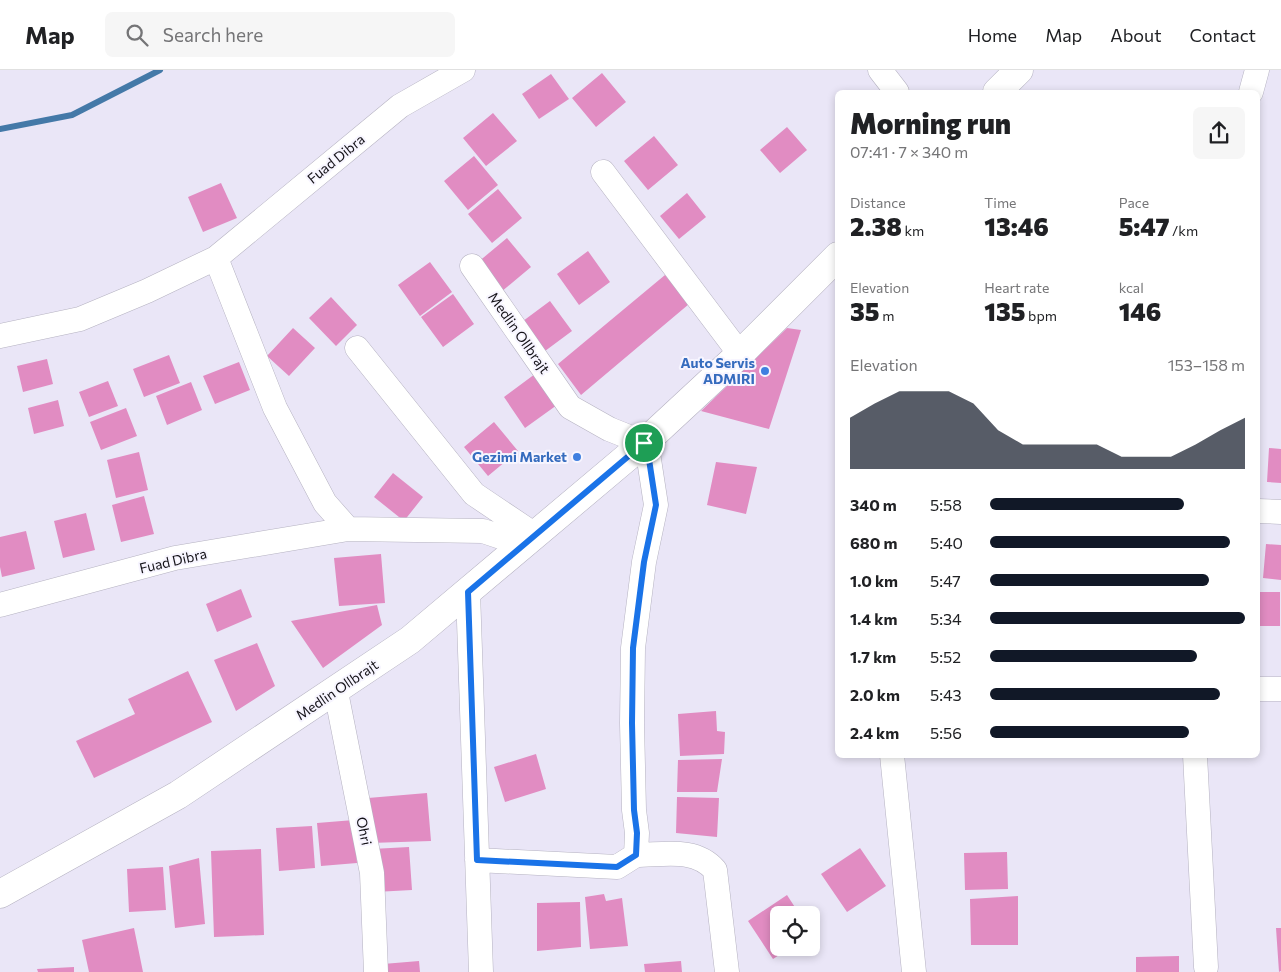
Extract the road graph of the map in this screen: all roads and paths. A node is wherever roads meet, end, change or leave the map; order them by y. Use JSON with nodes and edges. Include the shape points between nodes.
{"nodes":[{"id":1,"x":463,"y":70,"type":"edge"},
{"id":2,"x":880,"y":70,"type":"edge"},
{"id":3,"x":1019,"y":70,"type":"edge"},
{"id":4,"x":1257,"y":70,"type":"edge"},
{"id":5,"x":895,"y":90,"type":"edge"},
{"id":6,"x":999,"y":90,"type":"edge"},
{"id":7,"x":1252,"y":90,"type":"edge"},
{"id":8,"x":603,"y":172,"type":"dead end"},
{"id":9,"x":216,"y":258,"type":"junction"},
{"id":10,"x":835,"y":259,"type":"edge"},
{"id":11,"x":472,"y":266,"type":"dead end"},
{"id":12,"x":0,"y":336,"type":"edge"},
{"id":13,"x":357,"y":348,"type":"dead end"},
{"id":14,"x":740,"y":354,"type":"junction"},
{"id":15,"x":644,"y":443,"type":"junction"},
{"id":16,"x":1260,"y":511,"type":"edge"},
{"id":17,"x":1281,"y":512,"type":"edge"},
{"id":18,"x":348,"y":529,"type":"junction"},
{"id":19,"x":530,"y":540,"type":"junction"},
{"id":20,"x":468,"y":592,"type":"junction"},
{"id":21,"x":0,"y":605,"type":"edge"},
{"id":22,"x":1260,"y":689,"type":"edge"},
{"id":23,"x":1281,"y":689,"type":"edge"},
{"id":24,"x":336,"y":692,"type":"junction"},
{"id":25,"x":892,"y":758,"type":"edge"},
{"id":26,"x":1195,"y":758,"type":"edge"},
{"id":27,"x":636,"y":855,"type":"junction"},
{"id":28,"x":477,"y":860,"type":"junction"},
{"id":29,"x":0,"y":894,"type":"edge"},
{"id":30,"x":1206,"y":968,"type":"dead end"},
{"id":31,"x":376,"y":972,"type":"edge"},
{"id":32,"x":481,"y":972,"type":"edge"},
{"id":33,"x":727,"y":972,"type":"edge"},
{"id":34,"x":914,"y":972,"type":"edge"}],
"edges":[{"from":1,"to":9,"type":"street","name":"Fuad Dibra","via":[[400,106]]},
{"from":2,"to":5,"type":"street"},
{"from":3,"to":6,"type":"main road"},
{"from":4,"to":7,"type":"street"},
{"from":8,"to":14,"type":"street"},
{"from":9,"to":12,"type":"street","name":"Fuad Dibra","via":[[80,319]]},
{"from":9,"to":18,"type":"street","via":[[275,408],[325,503]]},
{"from":10,"to":14,"type":"main road","name":"Medlin Ollbrajt"},
{"from":11,"to":15,"type":"street","name":"Medlin Ollbrajt","via":[[570,406],[609,429]]},
{"from":13,"to":19,"type":"street","via":[[474,494]]},
{"from":14,"to":15,"type":"main road","name":"Medlin Ollbrajt"},
{"from":15,"to":19,"type":"main road","name":"Medlin Ollbrajt"},
{"from":15,"to":27,"type":"street","via":[[656,505],[644,562],[633,648]]},
{"from":16,"to":17,"type":"street"},
{"from":18,"to":19,"type":"street","name":"Fuad Dibra","via":[[484,531]]},
{"from":18,"to":21,"type":"street","name":"Fuad Dibra","via":[[176,558]]},
{"from":19,"to":20,"type":"main road","name":"Medlin Ollbrajt"},
{"from":20,"to":24,"type":"main road","name":"Medlin Ollbrajt","via":[[410,640]]},
{"from":20,"to":28,"type":"street"},
{"from":22,"to":23,"type":"street"},
{"from":24,"to":29,"type":"main road","name":"Medlin Ollbrajt","via":[[178,795]]},
{"from":24,"to":31,"type":"street","name":"Ohri","via":[[372,873]]},
{"from":25,"to":34,"type":"street"},
{"from":26,"to":30,"type":"street"},
{"from":27,"to":28,"type":"street","via":[[617,867]]},
{"from":27,"to":33,"type":"street","via":[[694,855],[706,860],[715,870]]},
{"from":28,"to":32,"type":"street"}]}
